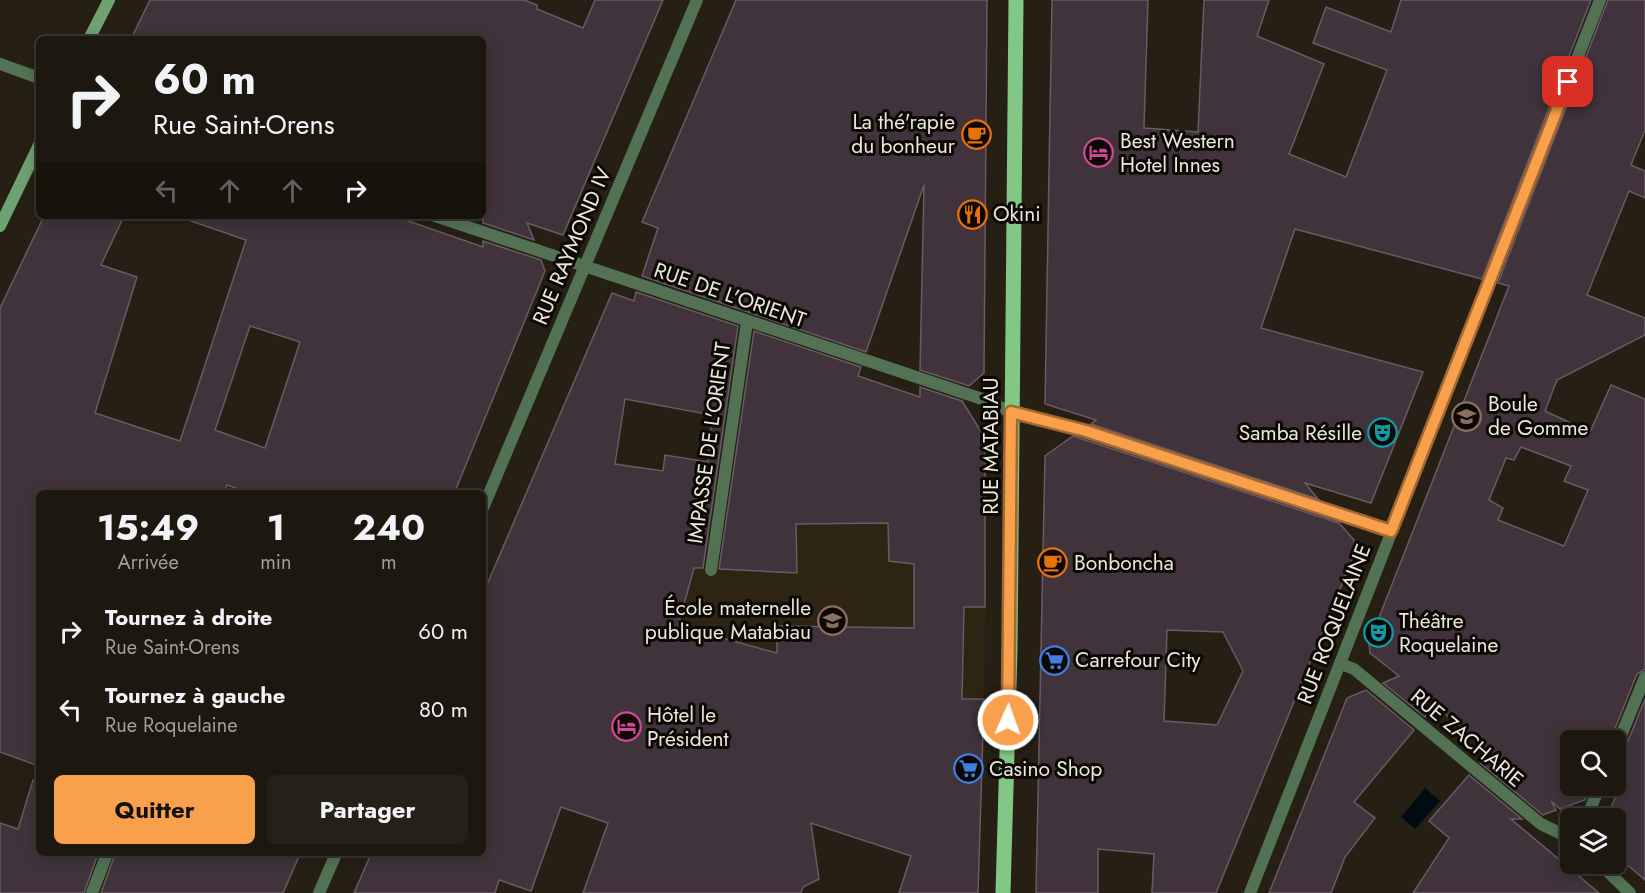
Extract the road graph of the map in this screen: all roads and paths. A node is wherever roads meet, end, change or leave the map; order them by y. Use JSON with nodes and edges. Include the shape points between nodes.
{"nodes":[{"id":1,"x":109,"y":0,"type":"edge"},
{"id":2,"x":697,"y":0,"type":"edge"},
{"id":3,"x":1016,"y":0,"type":"edge"},
{"id":4,"x":1600,"y":0,"type":"edge"},
{"id":5,"x":91,"y":36,"type":"edge"},
{"id":6,"x":0,"y":64,"type":"edge"},
{"id":7,"x":36,"y":77,"type":"edge"},
{"id":8,"x":36,"y":151,"type":"edge"},
{"id":9,"x":444,"y":219,"type":"edge"},
{"id":10,"x":0,"y":226,"type":"edge"},
{"id":11,"x":584,"y":267,"type":"junction"},
{"id":12,"x":747,"y":322,"type":"junction"},
{"id":13,"x":1011,"y":412,"type":"junction"},
{"id":14,"x":486,"y":501,"type":"edge"},
{"id":15,"x":1391,"y":531,"type":"junction"},
{"id":16,"x":711,"y":570,"type":"dead end"},
{"id":17,"x":1341,"y":664,"type":"junction"},
{"id":18,"x":1645,"y":677,"type":"edge"},
{"id":19,"x":1623,"y":730,"type":"edge"},
{"id":20,"x":1560,"y":833,"type":"edge"},
{"id":21,"x":106,"y":856,"type":"edge"},
{"id":22,"x":335,"y":856,"type":"edge"},
{"id":23,"x":1610,"y":874,"type":"edge"},
{"id":24,"x":92,"y":893,"type":"edge"},
{"id":25,"x":319,"y":893,"type":"edge"},
{"id":26,"x":1003,"y":893,"type":"edge"},
{"id":27,"x":1250,"y":893,"type":"edge"},
{"id":28,"x":1630,"y":893,"type":"edge"}],
"edges":[{"from":1,"to":5,"type":"street"},
{"from":2,"to":11,"type":"street","name":"RUE RAYMOND IV"},
{"from":3,"to":13,"type":"main road","name":"RUE MATABIAU"},
{"from":4,"to":15,"type":"street","name":"RUE ROQUELAINE"},
{"from":6,"to":7,"type":"street"},
{"from":8,"to":10,"type":"street"},
{"from":9,"to":11,"type":"street","name":"RUE DE L'ORIENT"},
{"from":11,"to":12,"type":"street","name":"RUE DE L'ORIENT"},
{"from":11,"to":14,"type":"street","name":"RUE RAYMOND IV"},
{"from":12,"to":13,"type":"street","name":"RUE DE L'ORIENT"},
{"from":12,"to":16,"type":"street","name":"IMPASSE DE L'ORIENT"},
{"from":13,"to":15,"type":"street","name":"RUE DE L'ORIENT","via":[[1086,431]]},
{"from":13,"to":26,"type":"main road","name":"RUE MATABIAU"},
{"from":15,"to":17,"type":"street","name":"RUE ROQUELAINE"},
{"from":17,"to":20,"type":"street","name":"RUE ZACHARIE","via":[[1354,669],[1541,824]]},
{"from":17,"to":27,"type":"street","name":"RUE ROQUELAINE"},
{"from":18,"to":19,"type":"street"},
{"from":21,"to":24,"type":"street"},
{"from":22,"to":25,"type":"street"},
{"from":23,"to":28,"type":"street"}]}
